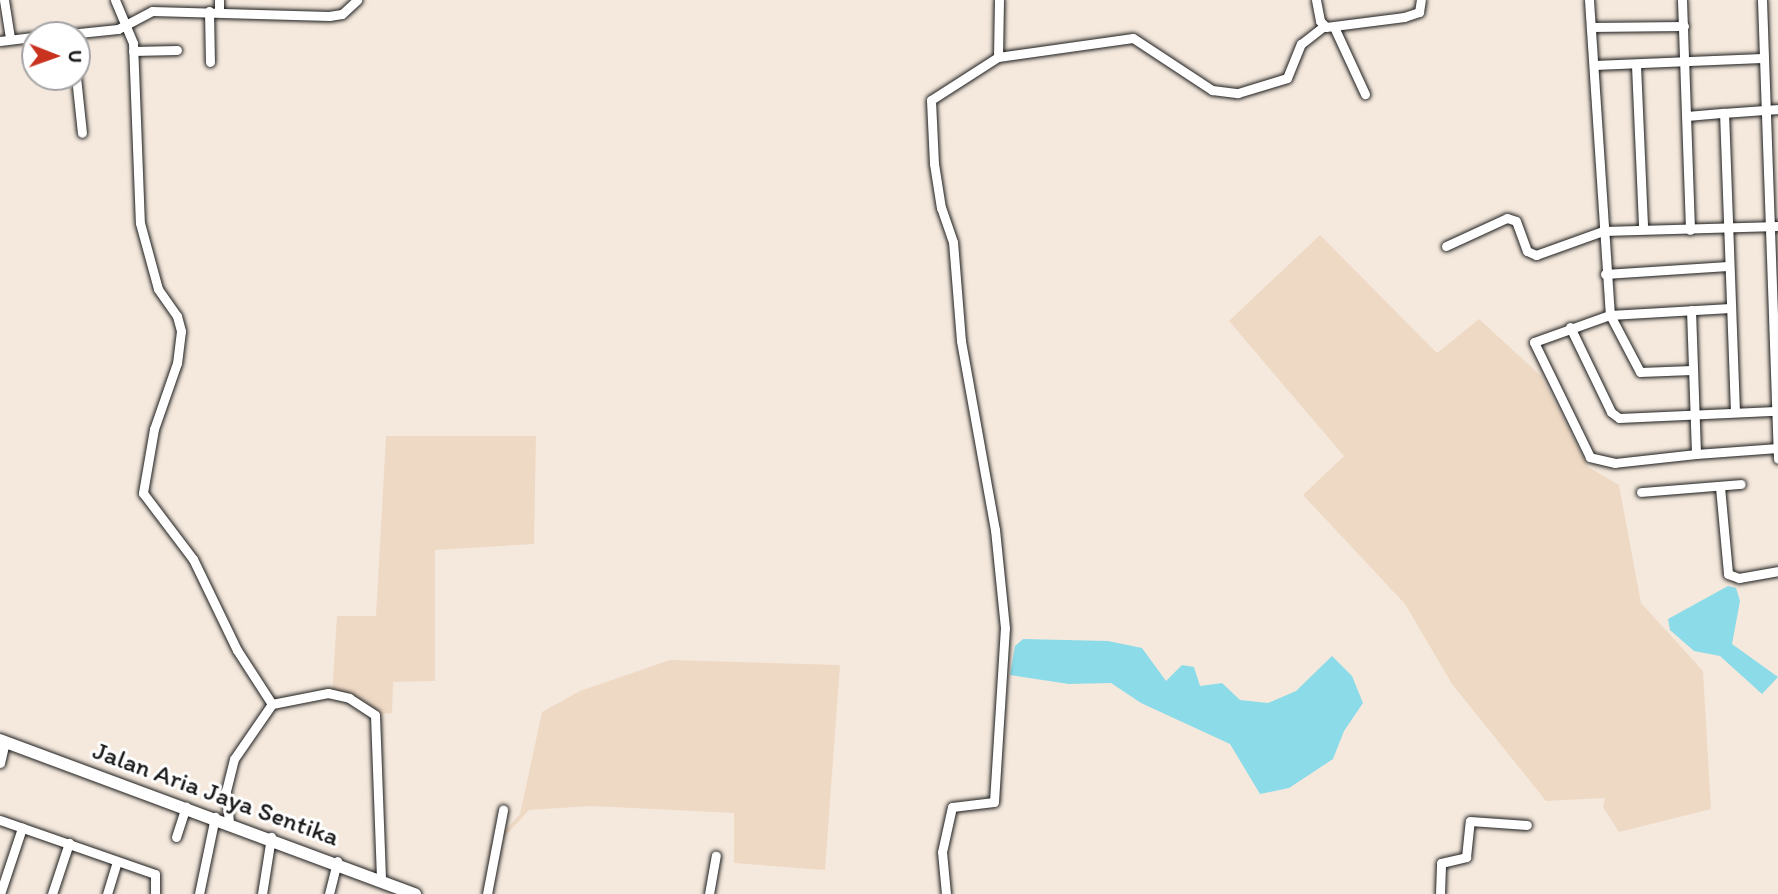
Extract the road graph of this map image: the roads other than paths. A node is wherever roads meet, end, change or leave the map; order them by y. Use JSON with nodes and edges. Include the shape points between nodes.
{"nodes":[{"id":1,"x":4,"y":0,"type":"edge"},
{"id":2,"x":115,"y":0,"type":"edge"},
{"id":3,"x":219,"y":0,"type":"edge"},
{"id":4,"x":357,"y":0,"type":"edge"},
{"id":5,"x":999,"y":0,"type":"edge"},
{"id":6,"x":1316,"y":0,"type":"edge"},
{"id":7,"x":1421,"y":0,"type":"edge"},
{"id":8,"x":1589,"y":0,"type":"edge"},
{"id":9,"x":1682,"y":0,"type":"edge"},
{"id":10,"x":1762,"y":0,"type":"edge"},
{"id":11,"x":214,"y":11,"type":"junction"},
{"id":12,"x":125,"y":26,"type":"junction"},
{"id":13,"x":1684,"y":26,"type":"junction"},
{"id":14,"x":1323,"y":27,"type":"junction"},
{"id":15,"x":1334,"y":27,"type":"junction"},
{"id":16,"x":1591,"y":27,"type":"junction"},
{"id":17,"x":91,"y":32,"type":"edge"},
{"id":18,"x":5,"y":40,"type":"edge"},
{"id":19,"x":177,"y":50,"type":"dead end"},
{"id":20,"x":133,"y":51,"type":"junction"},
{"id":21,"x":998,"y":57,"type":"junction"},
{"id":22,"x":1762,"y":58,"type":"junction"},
{"id":23,"x":210,"y":62,"type":"dead end"},
{"id":24,"x":1683,"y":63,"type":"junction"},
{"id":25,"x":1594,"y":65,"type":"junction"},
{"id":26,"x":1636,"y":65,"type":"junction"},
{"id":27,"x":78,"y":91,"type":"edge"},
{"id":28,"x":1365,"y":94,"type":"dead end"},
{"id":29,"x":1778,"y":109,"type":"edge"},
{"id":30,"x":1765,"y":110,"type":"junction"},
{"id":31,"x":1724,"y":113,"type":"junction"},
{"id":32,"x":1687,"y":116,"type":"junction"},
{"id":33,"x":82,"y":133,"type":"dead end"},
{"id":34,"x":1773,"y":226,"type":"edge"},
{"id":35,"x":1643,"y":228,"type":"junction"},
{"id":36,"x":1728,"y":228,"type":"junction"},
{"id":37,"x":1690,"y":230,"type":"junction"},
{"id":38,"x":1603,"y":231,"type":"junction"},
{"id":39,"x":1446,"y":246,"type":"dead end"},
{"id":40,"x":1728,"y":266,"type":"junction"},
{"id":41,"x":1605,"y":274,"type":"junction"},
{"id":42,"x":1730,"y":308,"type":"junction"},
{"id":43,"x":1691,"y":310,"type":"junction"},
{"id":44,"x":1609,"y":315,"type":"junction"},
{"id":45,"x":1570,"y":327,"type":"junction"},
{"id":46,"x":1777,"y":345,"type":"edge"},
{"id":47,"x":1692,"y":370,"type":"junction"},
{"id":48,"x":1776,"y":411,"type":"junction"},
{"id":49,"x":1735,"y":412,"type":"junction"},
{"id":50,"x":1693,"y":414,"type":"junction"},
{"id":51,"x":1778,"y":448,"type":"edge"},
{"id":52,"x":1696,"y":454,"type":"junction"},
{"id":53,"x":1778,"y":459,"type":"edge"},
{"id":54,"x":1741,"y":484,"type":"dead end"},
{"id":55,"x":1720,"y":486,"type":"junction"},
{"id":56,"x":1641,"y":492,"type":"dead end"},
{"id":57,"x":1778,"y":571,"type":"edge"},
{"id":58,"x":272,"y":704,"type":"junction"},
{"id":59,"x":3,"y":741,"type":"edge"},
{"id":60,"x":0,"y":762,"type":"edge"},
{"id":61,"x":186,"y":807,"type":"junction"},
{"id":62,"x":503,"y":810,"type":"dead end"},
{"id":63,"x":215,"y":817,"type":"junction"},
{"id":64,"x":0,"y":820,"type":"edge"},
{"id":65,"x":229,"y":822,"type":"junction"},
{"id":66,"x":1527,"y":825,"type":"dead end"},
{"id":67,"x":22,"y":828,"type":"junction"},
{"id":68,"x":271,"y":837,"type":"junction"},
{"id":69,"x":176,"y":838,"type":"dead end"},
{"id":70,"x":69,"y":844,"type":"junction"},
{"id":71,"x":716,"y":856,"type":"dead end"},
{"id":72,"x":337,"y":861,"type":"junction"},
{"id":73,"x":117,"y":862,"type":"junction"},
{"id":74,"x":381,"y":880,"type":"junction"},
{"id":75,"x":0,"y":894,"type":"edge"},
{"id":76,"x":52,"y":894,"type":"edge"},
{"id":77,"x":107,"y":894,"type":"edge"},
{"id":78,"x":155,"y":894,"type":"edge"},
{"id":79,"x":200,"y":894,"type":"edge"},
{"id":80,"x":262,"y":894,"type":"edge"},
{"id":81,"x":329,"y":894,"type":"edge"},
{"id":82,"x":415,"y":894,"type":"edge"},
{"id":83,"x":487,"y":894,"type":"edge"},
{"id":84,"x":709,"y":894,"type":"edge"},
{"id":85,"x":946,"y":894,"type":"edge"},
{"id":86,"x":1440,"y":894,"type":"edge"}],
"edges":[{"from":1,"to":18,"type":"street"},
{"from":2,"to":12,"type":"street"},
{"from":3,"to":11,"type":"street"},
{"from":4,"to":11,"type":"street","via":[[342,14],[329,16]]},
{"from":5,"to":21,"type":"street"},
{"from":6,"to":14,"type":"street"},
{"from":7,"to":15,"type":"street","via":[[1415,14]]},
{"from":8,"to":16,"type":"street"},
{"from":9,"to":13,"type":"street"},
{"from":10,"to":22,"type":"street"},
{"from":11,"to":12,"type":"street","via":[[152,11]]},
{"from":11,"to":23,"type":"street"},
{"from":12,"to":17,"type":"street"},
{"from":12,"to":20,"type":"street"},
{"from":13,"to":16,"type":"street"},
{"from":13,"to":24,"type":"street"},
{"from":14,"to":15,"type":"street"},
{"from":14,"to":21,"type":"street","via":[[1301,44],[1287,78],[1238,93],[1212,90],[1192,79],[1139,38]]},
{"from":15,"to":28,"type":"street"},
{"from":16,"to":25,"type":"street"},
{"from":19,"to":20,"type":"street"},
{"from":20,"to":58,"type":"street","via":[[140,223],[158,289],[177,316],[181,331],[177,363],[154,429],[143,493],[193,559],[237,650]]},
{"from":21,"to":85,"type":"street","via":[[944,88],[929,105],[933,164],[953,242],[961,341],[995,530],[1005,628],[994,802],[952,807],[942,852]]},
{"from":22,"to":24,"type":"street"},
{"from":22,"to":30,"type":"street"},
{"from":24,"to":26,"type":"street"},
{"from":24,"to":32,"type":"street"},
{"from":25,"to":26,"type":"street"},
{"from":25,"to":38,"type":"street"},
{"from":26,"to":35,"type":"street"},
{"from":27,"to":33,"type":"street"},
{"from":29,"to":30,"type":"street"},
{"from":30,"to":31,"type":"street"},
{"from":30,"to":34,"type":"street"},
{"from":31,"to":32,"type":"street"},
{"from":31,"to":36,"type":"street"},
{"from":32,"to":37,"type":"street"},
{"from":34,"to":36,"type":"street"},
{"from":34,"to":46,"type":"street"},
{"from":35,"to":37,"type":"street"},
{"from":35,"to":38,"type":"street"},
{"from":36,"to":37,"type":"street"},
{"from":36,"to":40,"type":"street"},
{"from":38,"to":39,"type":"street","via":[[1536,255],[1527,251],[1516,221],[1507,218]]},
{"from":38,"to":41,"type":"street"},
{"from":40,"to":41,"type":"street"},
{"from":40,"to":42,"type":"street"},
{"from":41,"to":44,"type":"street"},
{"from":42,"to":43,"type":"street"},
{"from":42,"to":49,"type":"street"},
{"from":43,"to":44,"type":"street"},
{"from":43,"to":47,"type":"street"},
{"from":44,"to":45,"type":"street"},
{"from":44,"to":47,"type":"street","via":[[1640,372]]},
{"from":45,"to":50,"type":"street","via":[[1615,415]]},
{"from":45,"to":52,"type":"street","via":[[1536,339],[1534,345],[1590,457],[1615,464]]},
{"from":46,"to":48,"type":"street"},
{"from":47,"to":50,"type":"street"},
{"from":48,"to":49,"type":"street"},
{"from":48,"to":51,"type":"street"},
{"from":49,"to":50,"type":"street"},
{"from":50,"to":52,"type":"street"},
{"from":51,"to":52,"type":"street"},
{"from":51,"to":53,"type":"street"},
{"from":54,"to":55,"type":"street"},
{"from":55,"to":56,"type":"street"},
{"from":55,"to":57,"type":"street","via":[[1728,574],[1739,578]]},
{"from":58,"to":65,"type":"street","via":[[234,759],[226,791]]},
{"from":58,"to":74,"type":"street","via":[[328,693],[349,698],[375,715]]},
{"from":59,"to":60,"type":"street"},
{"from":59,"to":61,"type":"street","name":"Jalan Aria Jaya Sentika"},
{"from":61,"to":63,"type":"street","name":"Jalan Aria Jaya Sentika"},
{"from":61,"to":69,"type":"street"},
{"from":62,"to":83,"type":"street"},
{"from":63,"to":65,"type":"street","name":"Jalan Aria Jaya Sentika"},
{"from":63,"to":79,"type":"street"},
{"from":64,"to":67,"type":"street"},
{"from":65,"to":68,"type":"street","name":"Jalan Aria Jaya Sentika"},
{"from":66,"to":86,"type":"street","via":[[1470,821],[1466,856],[1441,863]]},
{"from":67,"to":70,"type":"street"},
{"from":67,"to":75,"type":"street"},
{"from":68,"to":72,"type":"street","name":"Jalan Aria Jaya Sentika"},
{"from":68,"to":80,"type":"street"},
{"from":70,"to":73,"type":"street"},
{"from":70,"to":76,"type":"street"},
{"from":71,"to":84,"type":"street"},
{"from":72,"to":74,"type":"street","name":"Jalan Aria Jaya Sentika"},
{"from":72,"to":81,"type":"street"},
{"from":73,"to":77,"type":"street"},
{"from":73,"to":78,"type":"street","via":[[156,874]]},
{"from":74,"to":82,"type":"street","name":"Jalan Aria Jaya Sentika"}]}
